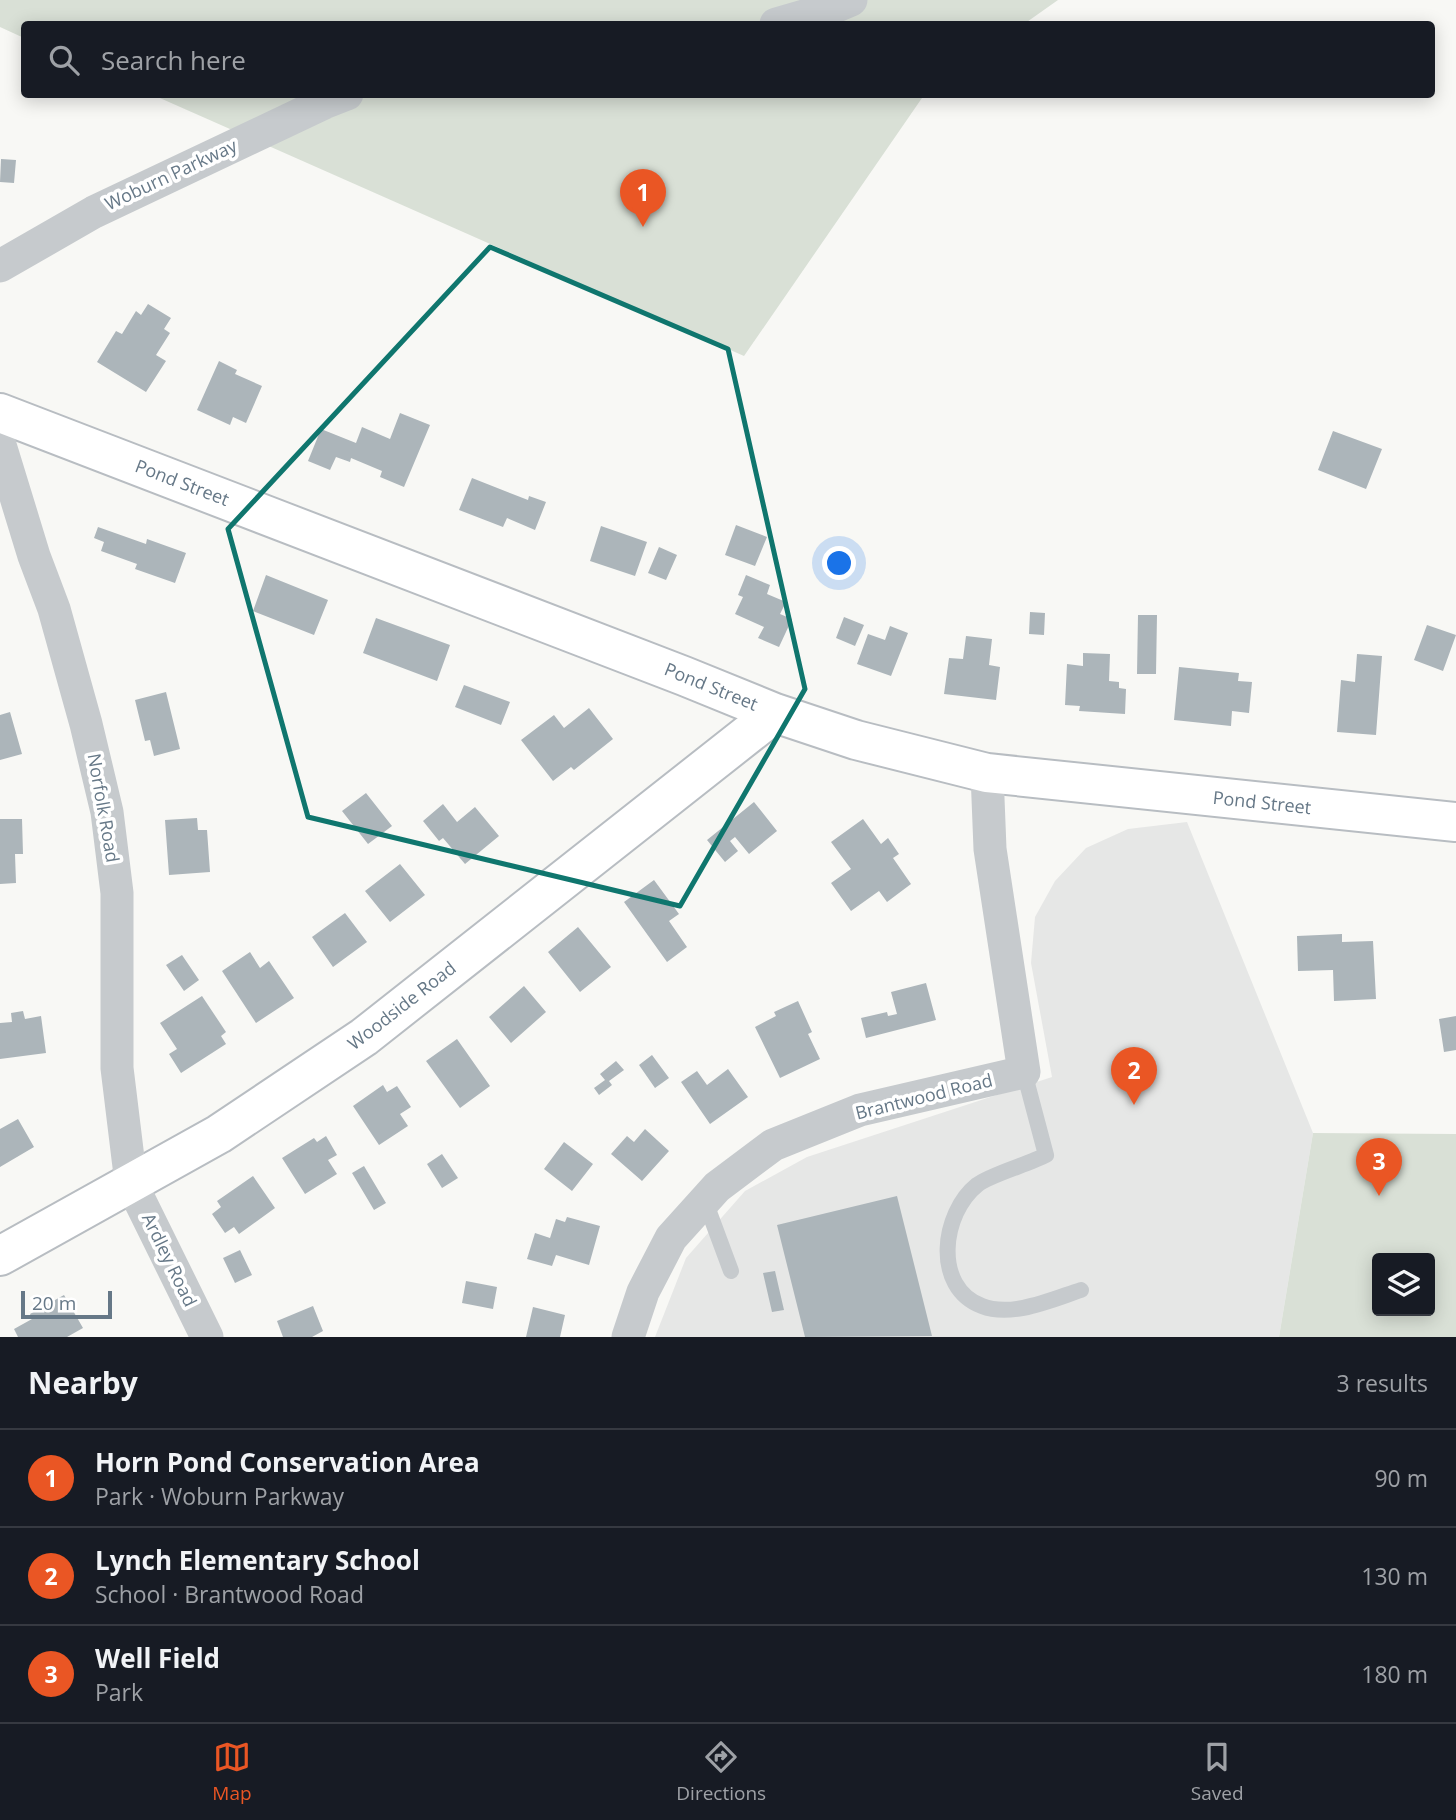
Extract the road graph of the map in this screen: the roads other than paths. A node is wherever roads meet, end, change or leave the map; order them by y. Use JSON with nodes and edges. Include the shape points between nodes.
{"nodes":[{"id":1,"x":851,"y":0,"type":"edge"},
{"id":2,"x":786,"y":21,"type":"edge"},
{"id":3,"x":337,"y":98,"type":"edge"},
{"id":4,"x":0,"y":266,"type":"edge"},
{"id":5,"x":0,"y":414,"type":"edge"},
{"id":6,"x":0,"y":445,"type":"edge"},
{"id":7,"x":775,"y":713,"type":"junction"},
{"id":8,"x":987,"y":773,"type":"junction"},
{"id":9,"x":1456,"y":822,"type":"edge"},
{"id":10,"x":1024,"y":1072,"type":"junction"},
{"id":11,"x":131,"y":1183,"type":"junction"},
{"id":12,"x":705,"y":1201,"type":"junction"},
{"id":13,"x":0,"y":1256,"type":"edge"},
{"id":14,"x":731,"y":1271,"type":"dead end"},
{"id":15,"x":1081,"y":1290,"type":"dead end"},
{"id":16,"x":207,"y":1337,"type":"edge"},
{"id":17,"x":628,"y":1337,"type":"edge"}],
"edges":[{"from":1,"to":2,"type":"street"},
{"from":3,"to":4,"type":"street","name":"Woburn Parkway","via":[[94,212]]},
{"from":5,"to":7,"type":"street","name":"Pond Street"},
{"from":6,"to":11,"type":"street","name":"Norfolk Road","via":[[54,609],[107,812],[117,893],[117,1068]]},
{"from":7,"to":8,"type":"street","name":"Pond Street","via":[[856,740]]},
{"from":7,"to":11,"type":"street","name":"Woodside Road","via":[[364,1037],[219,1135]]},
{"from":8,"to":9,"type":"street","name":"Pond Street"},
{"from":8,"to":10,"type":"street","via":[[990,849]]},
{"from":10,"to":12,"type":"street","name":"Brantwood Road","via":[[860,1111],[773,1145]]},
{"from":10,"to":15,"type":"lane","via":[[1046,1155],[978,1184],[955,1212],[947,1237],[948,1260],[955,1283],[983,1307],[1005,1310]]},
{"from":11,"to":13,"type":"street","name":"Woodside Road"},
{"from":11,"to":16,"type":"street","name":"Ardley Road"},
{"from":12,"to":14,"type":"lane"},
{"from":12,"to":17,"type":"street","name":"Brantwood Road","via":[[671,1238],[643,1293]]}]}
